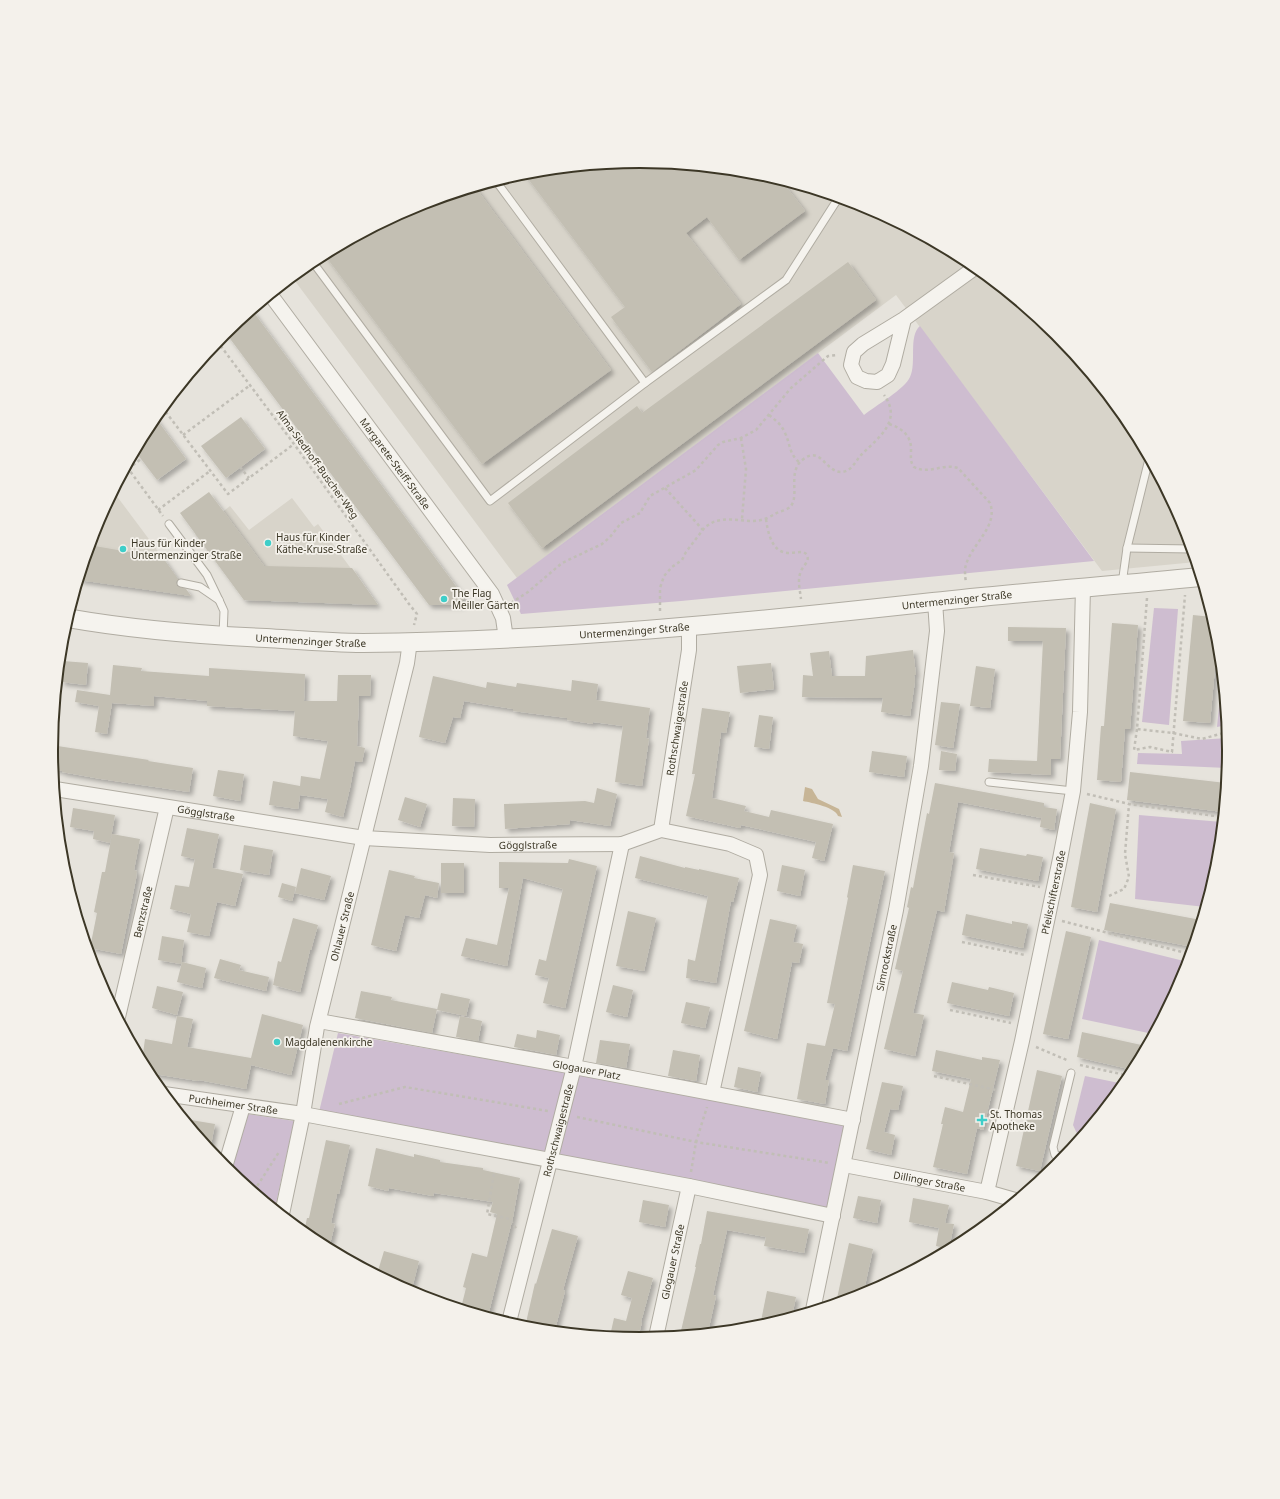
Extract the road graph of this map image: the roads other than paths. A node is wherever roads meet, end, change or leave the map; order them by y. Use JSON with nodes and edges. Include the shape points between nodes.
{"nodes":[{"id":1,"x":499,"y":185,"type":"edge"},
{"id":2,"x":836,"y":202,"type":"edge"},
{"id":3,"x":316,"y":267,"type":"edge"},
{"id":4,"x":970,"y":271,"type":"edge"},
{"id":5,"x":273,"y":298,"type":"edge"},
{"id":6,"x":904,"y":319,"type":"junction"},
{"id":7,"x":645,"y":383,"type":"junction"},
{"id":8,"x":1147,"y":465,"type":"edge"},
{"id":9,"x":169,"y":524,"type":"road end"},
{"id":10,"x":1127,"y":548,"type":"junction"},
{"id":11,"x":1186,"y":549,"type":"edge"},
{"id":12,"x":1196,"y":577,"type":"edge"},
{"id":13,"x":181,"y":583,"type":"dead end"},
{"id":14,"x":1122,"y":584,"type":"junction"},
{"id":15,"x":1083,"y":588,"type":"junction"},
{"id":16,"x":219,"y":600,"type":"junction"},
{"id":17,"x":936,"y":601,"type":"junction"},
{"id":18,"x":73,"y":619,"type":"edge"},
{"id":19,"x":689,"y":626,"type":"junction"},
{"id":20,"x":223,"y":636,"type":"junction"},
{"id":21,"x":506,"y":639,"type":"junction"},
{"id":22,"x":410,"y":641,"type":"junction"},
{"id":23,"x":989,"y":782,"type":"dead end"},
{"id":24,"x":59,"y":790,"type":"edge"},
{"id":25,"x":1073,"y":791,"type":"junction"},
{"id":26,"x":167,"y":807,"type":"junction"},
{"id":27,"x":661,"y":830,"type":"junction"},
{"id":28,"x":364,"y":838,"type":"junction"},
{"id":29,"x":622,"y":844,"type":"junction"},
{"id":30,"x":120,"y":1010,"type":"edge"},
{"id":31,"x":319,"y":1021,"type":"junction"},
{"id":32,"x":574,"y":1067,"type":"junction"},
{"id":33,"x":1071,"y":1073,"type":"dead end"},
{"id":34,"x":712,"y":1093,"type":"junction"},
{"id":35,"x":172,"y":1095,"type":"edge"},
{"id":36,"x":243,"y":1106,"type":"junction"},
{"id":37,"x":303,"y":1114,"type":"junction"},
{"id":38,"x":853,"y":1120,"type":"junction"},
{"id":39,"x":1057,"y":1155,"type":"edge"},
{"id":40,"x":227,"y":1160,"type":"edge"},
{"id":41,"x":549,"y":1161,"type":"junction"},
{"id":42,"x":844,"y":1165,"type":"junction"},
{"id":43,"x":689,"y":1186,"type":"junction"},
{"id":44,"x":987,"y":1192,"type":"junction"},
{"id":45,"x":1010,"y":1198,"type":"edge"},
{"id":46,"x":283,"y":1209,"type":"edge"},
{"id":47,"x":832,"y":1216,"type":"junction"},
{"id":48,"x":814,"y":1305,"type":"edge"},
{"id":49,"x":510,"y":1317,"type":"edge"},
{"id":50,"x":657,"y":1331,"type":"edge"}],
"edges":[{"from":1,"to":7,"type":"lane"},
{"from":2,"to":7,"type":"lane","via":[[786,280]]},
{"from":3,"to":7,"type":"lane","via":[[490,501]]},
{"from":4,"to":6,"type":"street"},
{"from":5,"to":21,"type":"street","name":"Margarete-Steiff-Straße","via":[[492,594],[503,618]]},
{"from":6,"to":6,"type":"street","via":[[893,364],[888,374],[877,382],[857,377],[851,365],[854,352]]},
{"from":8,"to":10,"type":"lane"},
{"from":9,"to":16,"type":"lane","via":[[207,575]]},
{"from":10,"to":11,"type":"lane"},
{"from":10,"to":14,"type":"lane"},
{"from":12,"to":14,"type":"street","name":"Untermenzinger Straße"},
{"from":13,"to":16,"type":"lane","via":[[200,587]]},
{"from":14,"to":15,"type":"street","name":"Untermenzinger Straße"},
{"from":15,"to":17,"type":"street","name":"Untermenzinger Straße"},
{"from":15,"to":25,"type":"street","name":"Pfeilschifterstraße","via":[[1080,712]]},
{"from":16,"to":20,"type":"lane","via":[[224,611]]},
{"from":17,"to":19,"type":"street","name":"Untermenzinger Straße"},
{"from":17,"to":38,"type":"street","name":"Simrockstraße","via":[[937,631],[921,766],[896,910]]},
{"from":18,"to":20,"type":"street","name":"Untermenzinger Straße","via":[[122,627]]},
{"from":19,"to":21,"type":"street","name":"Untermenzinger Straße"},
{"from":19,"to":27,"type":"street","name":"Rothschwaigestraße","via":[[689,650]]},
{"from":20,"to":22,"type":"street","name":"Untermenzinger Straße","via":[[361,643]]},
{"from":21,"to":22,"type":"street","name":"Untermenzinger Straße"},
{"from":22,"to":28,"type":"street","name":"Ohlauer Straße","via":[[407,664]]},
{"from":23,"to":25,"type":"lane"},
{"from":24,"to":26,"type":"street","name":"Gögglstraße"},
{"from":25,"to":44,"type":"street","name":"Pfeilschifterstraße","via":[[1040,958]]},
{"from":26,"to":28,"type":"street","name":"Gögglstraße"},
{"from":26,"to":30,"type":"street","name":"Benzstraße"},
{"from":27,"to":29,"type":"street","name":"Gögglstraße"},
{"from":27,"to":34,"type":"street","via":[[730,844],[756,855],[760,875]]},
{"from":28,"to":29,"type":"street","name":"Gögglstraße","via":[[490,845]]},
{"from":28,"to":31,"type":"street","name":"Ohlauer Straße"},
{"from":29,"to":32,"type":"street","name":"Rothschwaigestraße"},
{"from":31,"to":32,"type":"street","name":"Glogauer Platz"},
{"from":31,"to":37,"type":"street","name":"Ohlauer Straße"},
{"from":32,"to":34,"type":"street","name":"Glogauer Platz"},
{"from":32,"to":41,"type":"street","name":"Rothschwaigestraße"},
{"from":33,"to":39,"type":"lane","via":[[1053,1147]]},
{"from":34,"to":38,"type":"street","name":"Glogauer Platz"},
{"from":35,"to":36,"type":"street","name":"Puchheimer Straße"},
{"from":36,"to":37,"type":"street","name":"Puchheimer Straße"},
{"from":36,"to":40,"type":"street"},
{"from":37,"to":41,"type":"street"},
{"from":37,"to":46,"type":"street","name":"Ohlauer Straße"},
{"from":38,"to":42,"type":"street","name":"Simrockstraße"},
{"from":41,"to":43,"type":"street"},
{"from":41,"to":49,"type":"street","name":"Rothschwaigestraße"},
{"from":42,"to":44,"type":"street","name":"Dillinger Straße"},
{"from":42,"to":47,"type":"street","name":"Simrockstraße"},
{"from":43,"to":47,"type":"street"},
{"from":43,"to":50,"type":"street","name":"Glogauer Straße"},
{"from":44,"to":45,"type":"street","name":"Dillinger Straße"},
{"from":47,"to":48,"type":"street","name":"Simrockstraße"}]}
